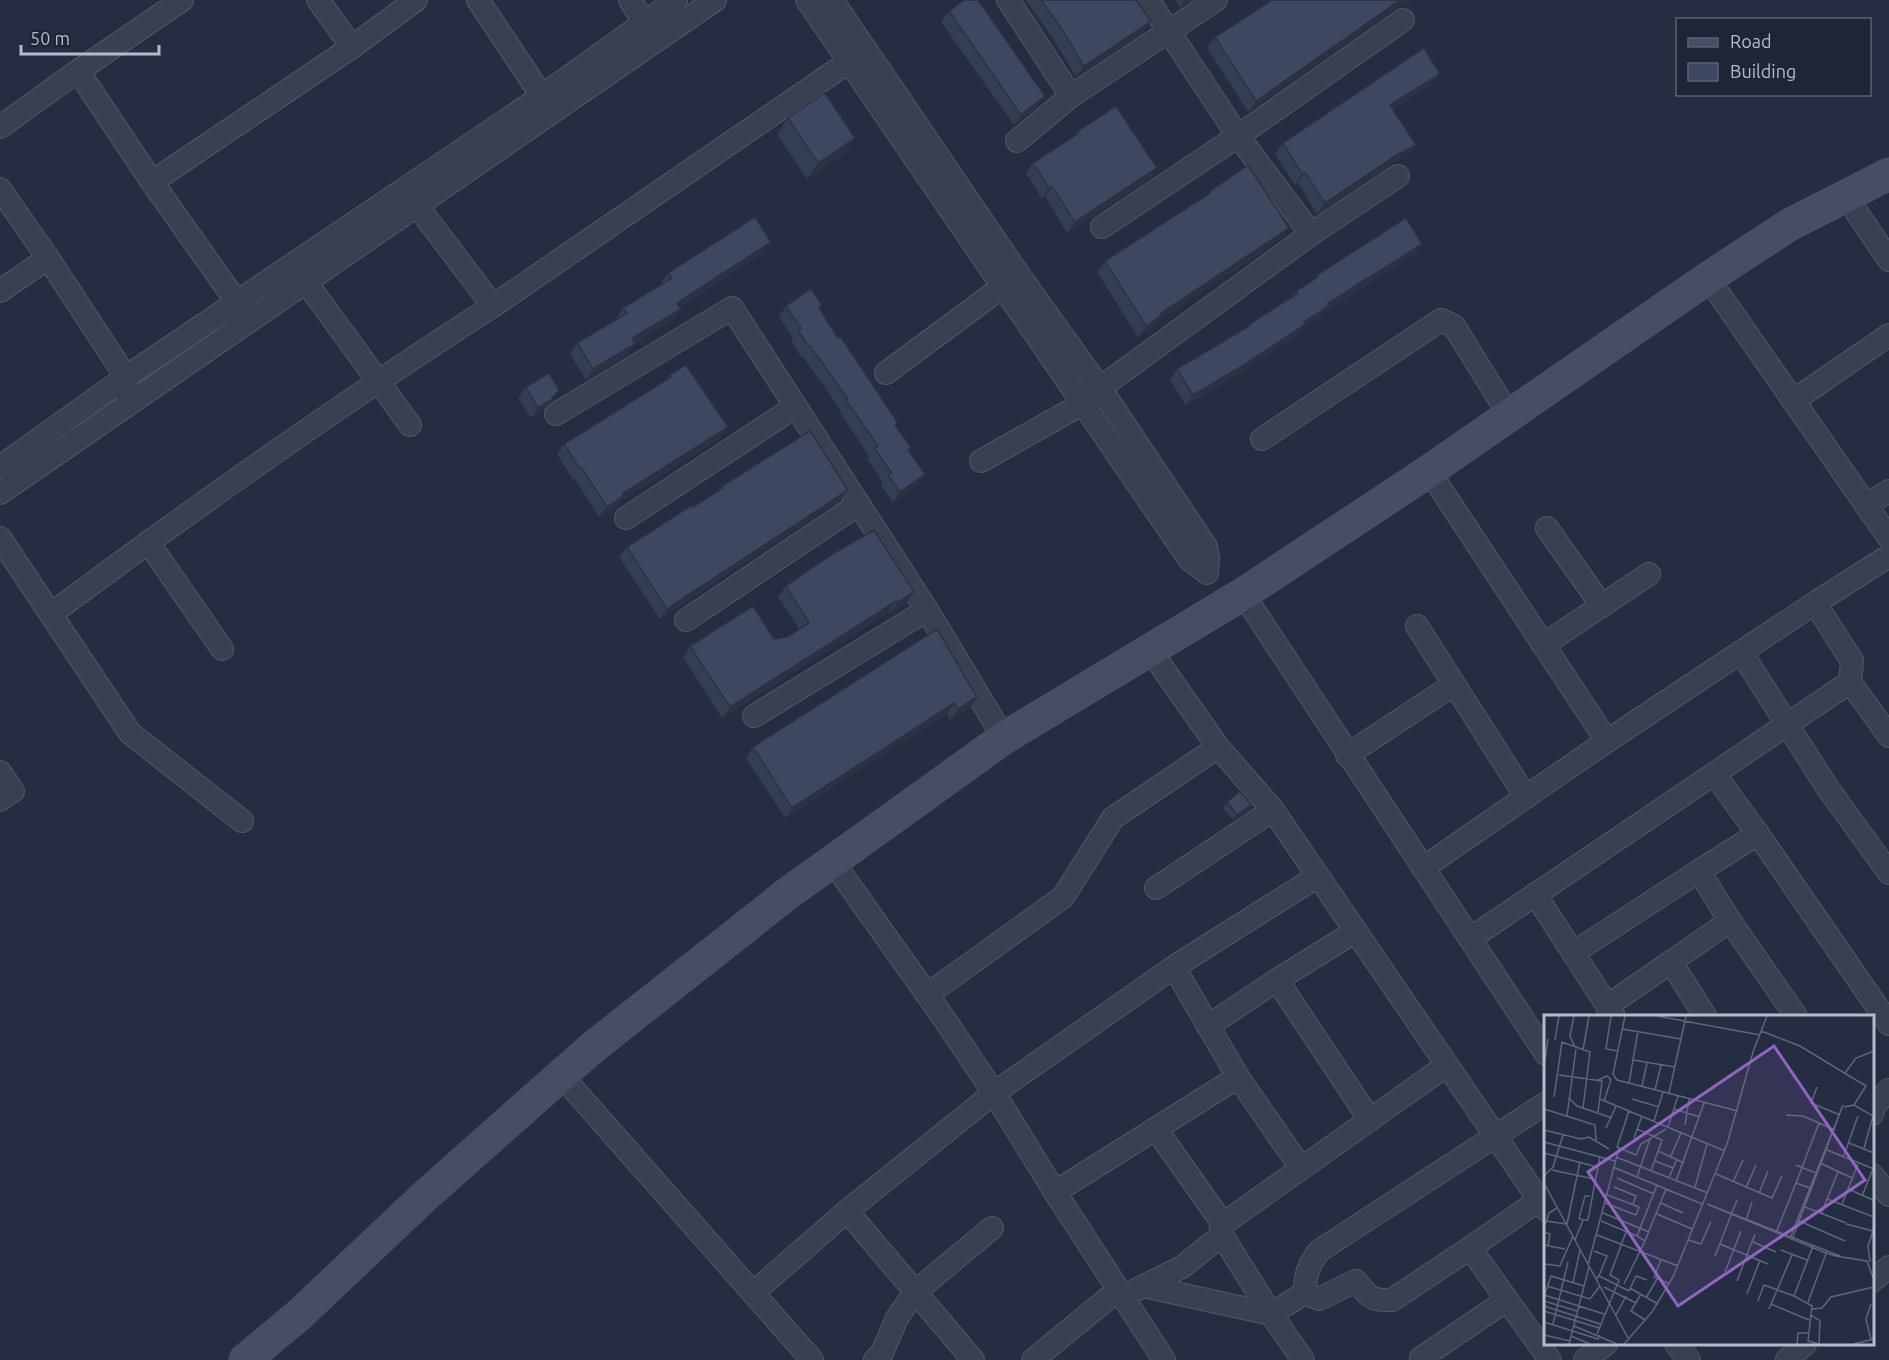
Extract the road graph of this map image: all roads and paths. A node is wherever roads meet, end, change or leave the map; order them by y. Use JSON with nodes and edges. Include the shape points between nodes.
{"nodes":[{"id":1,"x":182,"y":0,"type":"edge"},
{"id":2,"x":318,"y":0,"type":"edge"},
{"id":3,"x":416,"y":0,"type":"edge"},
{"id":4,"x":478,"y":0,"type":"edge"},
{"id":5,"x":630,"y":0,"type":"edge"},
{"id":6,"x":676,"y":0,"type":"edge"},
{"id":7,"x":715,"y":0,"type":"edge"},
{"id":8,"x":807,"y":0,"type":"edge"},
{"id":9,"x":832,"y":0,"type":"edge"},
{"id":10,"x":1008,"y":0,"type":"edge"},
{"id":11,"x":1148,"y":0,"type":"edge"},
{"id":12,"x":1216,"y":0,"type":"edge"},
{"id":13,"x":156,"y":7,"type":"edge"},
{"id":14,"x":1403,"y":20,"type":"dead end"},
{"id":15,"x":650,"y":32,"type":"junction"},
{"id":16,"x":1170,"y":32,"type":"junction"},
{"id":17,"x":352,"y":46,"type":"junction"},
{"id":18,"x":858,"y":56,"type":"junction"},
{"id":19,"x":78,"y":71,"type":"junction"},
{"id":20,"x":542,"y":96,"type":"junction"},
{"id":21,"x":1071,"y":96,"type":"junction"},
{"id":22,"x":540,"y":120,"type":"junction"},
{"id":23,"x":0,"y":127,"type":"edge"},
{"id":24,"x":1238,"y":136,"type":"junction"},
{"id":25,"x":1017,"y":141,"type":"dead end"},
{"id":26,"x":1889,"y":174,"type":"edge"},
{"id":27,"x":1398,"y":176,"type":"dead end"},
{"id":28,"x":152,"y":183,"type":"junction"},
{"id":29,"x":0,"y":189,"type":"edge"},
{"id":30,"x":1845,"y":195,"type":"junction"},
{"id":31,"x":411,"y":197,"type":"junction"},
{"id":32,"x":1102,"y":227,"type":"dead end"},
{"id":33,"x":1311,"y":234,"type":"junction"},
{"id":34,"x":48,"y":258,"type":"junction"},
{"id":35,"x":1889,"y":260,"type":"edge"},
{"id":36,"x":300,"y":273,"type":"junction"},
{"id":37,"x":1708,"y":278,"type":"junction"},
{"id":38,"x":1010,"y":281,"type":"junction"},
{"id":39,"x":0,"y":291,"type":"edge"},
{"id":40,"x":236,"y":302,"type":"junction"},
{"id":41,"x":493,"y":306,"type":"junction"},
{"id":42,"x":230,"y":335,"type":"junction"},
{"id":43,"x":1889,"y":335,"type":"edge"},
{"id":44,"x":886,"y":373,"type":"dead end"},
{"id":45,"x":126,"y":377,"type":"junction"},
{"id":46,"x":378,"y":380,"type":"junction"},
{"id":47,"x":1100,"y":388,"type":"junction"},
{"id":48,"x":1793,"y":401,"type":"junction"},
{"id":49,"x":1082,"y":404,"type":"junction"},
{"id":50,"x":795,"y":407,"type":"junction"},
{"id":51,"x":124,"y":408,"type":"junction"},
{"id":52,"x":556,"y":414,"type":"dead end"},
{"id":53,"x":1509,"y":415,"type":"junction"},
{"id":54,"x":410,"y":425,"type":"dead end"},
{"id":55,"x":1262,"y":439,"type":"dead end"},
{"id":56,"x":981,"y":461,"type":"dead end"},
{"id":57,"x":0,"y":467,"type":"edge"},
{"id":58,"x":1429,"y":471,"type":"junction"},
{"id":59,"x":1889,"y":491,"type":"edge"},
{"id":60,"x":0,"y":493,"type":"edge"},
{"id":61,"x":859,"y":504,"type":"junction"},
{"id":62,"x":1866,"y":505,"type":"junction"},
{"id":63,"x":626,"y":518,"type":"dead end"},
{"id":64,"x":1547,"y":528,"type":"dead end"},
{"id":65,"x":0,"y":538,"type":"edge"},
{"id":66,"x":1889,"y":538,"type":"edge"},
{"id":67,"x":148,"y":542,"type":"junction"},
{"id":68,"x":1889,"y":556,"type":"edge"},
{"id":69,"x":1207,"y":573,"type":"junction"},
{"id":70,"x":1649,"y":574,"type":"dead end"},
{"id":71,"x":1233,"y":600,"type":"junction"},
{"id":72,"x":1815,"y":603,"type":"junction"},
{"id":73,"x":1602,"y":606,"type":"junction"},
{"id":74,"x":927,"y":610,"type":"junction"},
{"id":75,"x":51,"y":614,"type":"junction"},
{"id":76,"x":686,"y":620,"type":"dead end"},
{"id":77,"x":1417,"y":626,"type":"dead end"},
{"id":78,"x":1544,"y":645,"type":"junction"},
{"id":79,"x":222,"y":649,"type":"dead end"},
{"id":80,"x":1150,"y":650,"type":"junction"},
{"id":81,"x":1741,"y":652,"type":"junction"},
{"id":82,"x":1850,"y":682,"type":"junction"},
{"id":83,"x":1453,"y":685,"type":"junction"},
{"id":84,"x":754,"y":716,"type":"dead end"},
{"id":85,"x":1787,"y":725,"type":"junction"},
{"id":86,"x":1889,"y":736,"type":"edge"},
{"id":87,"x":1004,"y":738,"type":"junction"},
{"id":88,"x":1607,"y":741,"type":"junction"},
{"id":89,"x":1218,"y":747,"type":"junction"},
{"id":90,"x":1347,"y":755,"type":"junction"},
{"id":91,"x":0,"y":772,"type":"edge"},
{"id":92,"x":1715,"y":775,"type":"junction"},
{"id":93,"x":1526,"y":797,"type":"junction"},
{"id":94,"x":0,"y":800,"type":"edge"},
{"id":95,"x":1274,"y":810,"type":"junction"},
{"id":96,"x":242,"y":820,"type":"dead end"},
{"id":97,"x":1758,"y":834,"type":"junction"},
{"id":98,"x":833,"y":862,"type":"junction"},
{"id":99,"x":1423,"y":868,"type":"junction"},
{"id":100,"x":1699,"y":871,"type":"junction"},
{"id":101,"x":1889,"y":873,"type":"edge"},
{"id":102,"x":1318,"y":876,"type":"junction"},
{"id":103,"x":1156,"y":888,"type":"dead end"},
{"id":104,"x":1535,"y":894,"type":"junction"},
{"id":105,"x":1730,"y":921,"type":"junction"},
{"id":106,"x":1356,"y":931,"type":"junction"},
{"id":107,"x":1471,"y":938,"type":"junction"},
{"id":108,"x":1573,"y":953,"type":"junction"},
{"id":109,"x":1671,"y":962,"type":"junction"},
{"id":110,"x":1174,"y":967,"type":"junction"},
{"id":111,"x":1276,"y":980,"type":"junction"},
{"id":112,"x":927,"y":995,"type":"junction"},
{"id":113,"x":1611,"y":1011,"type":"edge"},
{"id":114,"x":1704,"y":1015,"type":"edge"},
{"id":115,"x":1795,"y":1015,"type":"edge"},
{"id":116,"x":1889,"y":1024,"type":"edge"},
{"id":117,"x":1208,"y":1026,"type":"junction"},
{"id":118,"x":1544,"y":1052,"type":"edge"},
{"id":119,"x":1447,"y":1065,"type":"junction"},
{"id":120,"x":561,"y":1075,"type":"junction"},
{"id":121,"x":1238,"y":1077,"type":"junction"},
{"id":122,"x":1889,"y":1090,"type":"edge"},
{"id":123,"x":994,"y":1093,"type":"junction"},
{"id":124,"x":1544,"y":1104,"type":"edge"},
{"id":125,"x":1874,"y":1108,"type":"edge"},
{"id":126,"x":1370,"y":1120,"type":"junction"},
{"id":127,"x":1156,"y":1129,"type":"junction"},
{"id":128,"x":1494,"y":1135,"type":"junction"},
{"id":129,"x":1301,"y":1168,"type":"junction"},
{"id":130,"x":1874,"y":1177,"type":"edge"},
{"id":131,"x":1055,"y":1192,"type":"junction"},
{"id":132,"x":1889,"y":1195,"type":"edge"},
{"id":133,"x":1542,"y":1205,"type":"edge"},
{"id":134,"x":847,"y":1211,"type":"junction"},
{"id":135,"x":992,"y":1228,"type":"dead end"},
{"id":136,"x":1223,"y":1229,"type":"junction"},
{"id":137,"x":1470,"y":1248,"type":"junction"},
{"id":138,"x":1143,"y":1286,"type":"junction"},
{"id":139,"x":915,"y":1292,"type":"junction"},
{"id":140,"x":753,"y":1293,"type":"junction"},
{"id":141,"x":1121,"y":1293,"type":"junction"},
{"id":142,"x":1305,"y":1293,"type":"junction"},
{"id":143,"x":1507,"y":1300,"type":"junction"},
{"id":144,"x":1270,"y":1314,"type":"junction"},
{"id":145,"x":1605,"y":1345,"type":"edge"},
{"id":146,"x":1677,"y":1345,"type":"edge"},
{"id":147,"x":1421,"y":1358,"type":"dead end"},
{"id":148,"x":245,"y":1360,"type":"edge"},
{"id":149,"x":812,"y":1360,"type":"edge"},
{"id":150,"x":875,"y":1360,"type":"edge"},
{"id":151,"x":973,"y":1360,"type":"edge"},
{"id":152,"x":1033,"y":1360,"type":"edge"},
{"id":153,"x":1164,"y":1360,"type":"edge"},
{"id":154,"x":1303,"y":1360,"type":"edge"},
{"id":155,"x":1550,"y":1360,"type":"edge"},
{"id":156,"x":1585,"y":1360,"type":"edge"},
{"id":157,"x":1689,"y":1360,"type":"edge"}],
"edges":[{"from":1,"to":13,"type":"street"},
{"from":2,"to":17,"type":"street"},
{"from":3,"to":17,"type":"street"},
{"from":4,"to":20,"type":"street"},
{"from":5,"to":15,"type":"street"},
{"from":6,"to":15,"type":"street"},
{"from":7,"to":15,"type":"street"},
{"from":8,"to":18,"type":"street"},
{"from":9,"to":18,"type":"street"},
{"from":10,"to":21,"type":"street"},
{"from":11,"to":16,"type":"street"},
{"from":12,"to":16,"type":"street"},
{"from":13,"to":19,"type":"street"},
{"from":14,"to":24,"type":"street"},
{"from":15,"to":20,"type":"street"},
{"from":15,"to":22,"type":"street"},
{"from":16,"to":21,"type":"street"},
{"from":16,"to":24,"type":"street"},
{"from":17,"to":28,"type":"street"},
{"from":18,"to":38,"type":"street"},
{"from":18,"to":41,"type":"street"},
{"from":19,"to":23,"type":"street"},
{"from":19,"to":28,"type":"street"},
{"from":20,"to":22,"type":"street"},
{"from":20,"to":31,"type":"street"},
{"from":21,"to":25,"type":"street"},
{"from":22,"to":31,"type":"street"},
{"from":24,"to":32,"type":"street"},
{"from":24,"to":33,"type":"street"},
{"from":26,"to":30,"type":"street"},
{"from":27,"to":33,"type":"street"},
{"from":28,"to":40,"type":"street"},
{"from":29,"to":34,"type":"street"},
{"from":30,"to":35,"type":"street"},
{"from":30,"to":37,"type":"street","via":[[1789,225]]},
{"from":31,"to":36,"type":"street"},
{"from":31,"to":41,"type":"street"},
{"from":33,"to":47,"type":"street"},
{"from":34,"to":39,"type":"street"},
{"from":34,"to":45,"type":"street"},
{"from":36,"to":40,"type":"street"},
{"from":36,"to":42,"type":"street"},
{"from":36,"to":46,"type":"street"},
{"from":37,"to":48,"type":"street"},
{"from":37,"to":53,"type":"street"},
{"from":38,"to":44,"type":"street"},
{"from":38,"to":47,"type":"street"},
{"from":38,"to":49,"type":"street"},
{"from":40,"to":42,"type":"street"},
{"from":40,"to":45,"type":"street"},
{"from":41,"to":46,"type":"street"},
{"from":42,"to":51,"type":"street"},
{"from":43,"to":48,"type":"street"},
{"from":45,"to":51,"type":"street"},
{"from":45,"to":57,"type":"street"},
{"from":46,"to":54,"type":"street"},
{"from":46,"to":67,"type":"street"},
{"from":47,"to":49,"type":"street"},
{"from":47,"to":69,"type":"street","via":[[1206,547]]},
{"from":48,"to":62,"type":"street"},
{"from":49,"to":56,"type":"street"},
{"from":49,"to":69,"type":"street","via":[[1190,559]]},
{"from":50,"to":52,"type":"street","via":[[732,308]]},
{"from":50,"to":61,"type":"street"},
{"from":50,"to":63,"type":"street"},
{"from":51,"to":60,"type":"street"},
{"from":53,"to":55,"type":"street","via":[[1454,326],[1441,320]]},
{"from":53,"to":58,"type":"street"},
{"from":58,"to":71,"type":"street"},
{"from":58,"to":78,"type":"street"},
{"from":59,"to":62,"type":"street"},
{"from":61,"to":74,"type":"street"},
{"from":61,"to":76,"type":"street"},
{"from":62,"to":66,"type":"street"},
{"from":64,"to":73,"type":"street"},
{"from":65,"to":75,"type":"street"},
{"from":67,"to":75,"type":"street"},
{"from":67,"to":79,"type":"street"},
{"from":68,"to":72,"type":"street"},
{"from":69,"to":71,"type":"street"},
{"from":70,"to":73,"type":"street"},
{"from":71,"to":80,"type":"street"},
{"from":71,"to":90,"type":"street"},
{"from":72,"to":81,"type":"street"},
{"from":72,"to":82,"type":"street","via":[[1852,661]]},
{"from":73,"to":78,"type":"street"},
{"from":74,"to":84,"type":"street"},
{"from":74,"to":87,"type":"street"},
{"from":75,"to":96,"type":"street","via":[[130,733]]},
{"from":77,"to":83,"type":"street"},
{"from":78,"to":88,"type":"street"},
{"from":80,"to":87,"type":"street"},
{"from":80,"to":89,"type":"street"},
{"from":81,"to":85,"type":"street"},
{"from":81,"to":88,"type":"street"},
{"from":82,"to":85,"type":"street"},
{"from":82,"to":86,"type":"street"},
{"from":83,"to":90,"type":"street"},
{"from":83,"to":93,"type":"street"},
{"from":85,"to":92,"type":"street"},
{"from":85,"to":101,"type":"street"},
{"from":87,"to":98,"type":"street"},
{"from":88,"to":93,"type":"street"},
{"from":89,"to":95,"type":"street"},
{"from":89,"to":112,"type":"street","via":[[1113,818],[1063,897]]},
{"from":90,"to":99,"type":"street"},
{"from":91,"to":94,"type":"street","via":[[13,791]]},
{"from":92,"to":97,"type":"street"},
{"from":92,"to":104,"type":"street"},
{"from":93,"to":99,"type":"street"},
{"from":95,"to":102,"type":"street"},
{"from":95,"to":103,"type":"street"},
{"from":97,"to":100,"type":"street"},
{"from":97,"to":116,"type":"street"},
{"from":98,"to":112,"type":"street"},
{"from":98,"to":120,"type":"street","via":[[787,894]]},
{"from":99,"to":107,"type":"street"},
{"from":100,"to":105,"type":"street"},
{"from":100,"to":108,"type":"street"},
{"from":102,"to":106,"type":"street"},
{"from":102,"to":110,"type":"street"},
{"from":104,"to":107,"type":"street"},
{"from":104,"to":108,"type":"street"},
{"from":105,"to":109,"type":"street"},
{"from":105,"to":115,"type":"street"},
{"from":106,"to":111,"type":"street"},
{"from":106,"to":119,"type":"street"},
{"from":107,"to":118,"type":"street"},
{"from":108,"to":113,"type":"street"},
{"from":109,"to":113,"type":"street"},
{"from":109,"to":114,"type":"street"},
{"from":110,"to":117,"type":"street"},
{"from":110,"to":123,"type":"street"},
{"from":111,"to":117,"type":"street"},
{"from":111,"to":126,"type":"street"},
{"from":112,"to":123,"type":"street"},
{"from":117,"to":121,"type":"street"},
{"from":119,"to":126,"type":"street"},
{"from":119,"to":128,"type":"street"},
{"from":120,"to":140,"type":"street"},
{"from":120,"to":148,"type":"street"},
{"from":121,"to":127,"type":"street"},
{"from":121,"to":129,"type":"street"},
{"from":122,"to":125,"type":"street"},
{"from":123,"to":131,"type":"street"},
{"from":123,"to":134,"type":"street"},
{"from":124,"to":128,"type":"street"},
{"from":126,"to":129,"type":"street"},
{"from":127,"to":131,"type":"street"},
{"from":127,"to":136,"type":"street"},
{"from":128,"to":133,"type":"street"},
{"from":128,"to":142,"type":"street","via":[[1319,1251],[1304,1279]]},
{"from":129,"to":136,"type":"street"},
{"from":130,"to":132,"type":"street"},
{"from":131,"to":141,"type":"street"},
{"from":133,"to":137,"type":"street"},
{"from":134,"to":139,"type":"street"},
{"from":134,"to":140,"type":"street"},
{"from":135,"to":139,"type":"street"},
{"from":136,"to":138,"type":"street","via":[[1182,1267]]},
{"from":136,"to":144,"type":"street"},
{"from":137,"to":142,"type":"street","via":[[1392,1300],[1377,1301],[1356,1281],[1319,1299]]},
{"from":137,"to":143,"type":"street"},
{"from":138,"to":141,"type":"street"},
{"from":138,"to":144,"type":"street"},
{"from":139,"to":150,"type":"street"},
{"from":139,"to":151,"type":"street"},
{"from":140,"to":149,"type":"street"},
{"from":141,"to":152,"type":"street"},
{"from":141,"to":153,"type":"street"},
{"from":142,"to":144,"type":"street"},
{"from":143,"to":147,"type":"street"},
{"from":143,"to":155,"type":"street"},
{"from":144,"to":154,"type":"street"},
{"from":145,"to":156,"type":"street"},
{"from":146,"to":157,"type":"street"}]}
